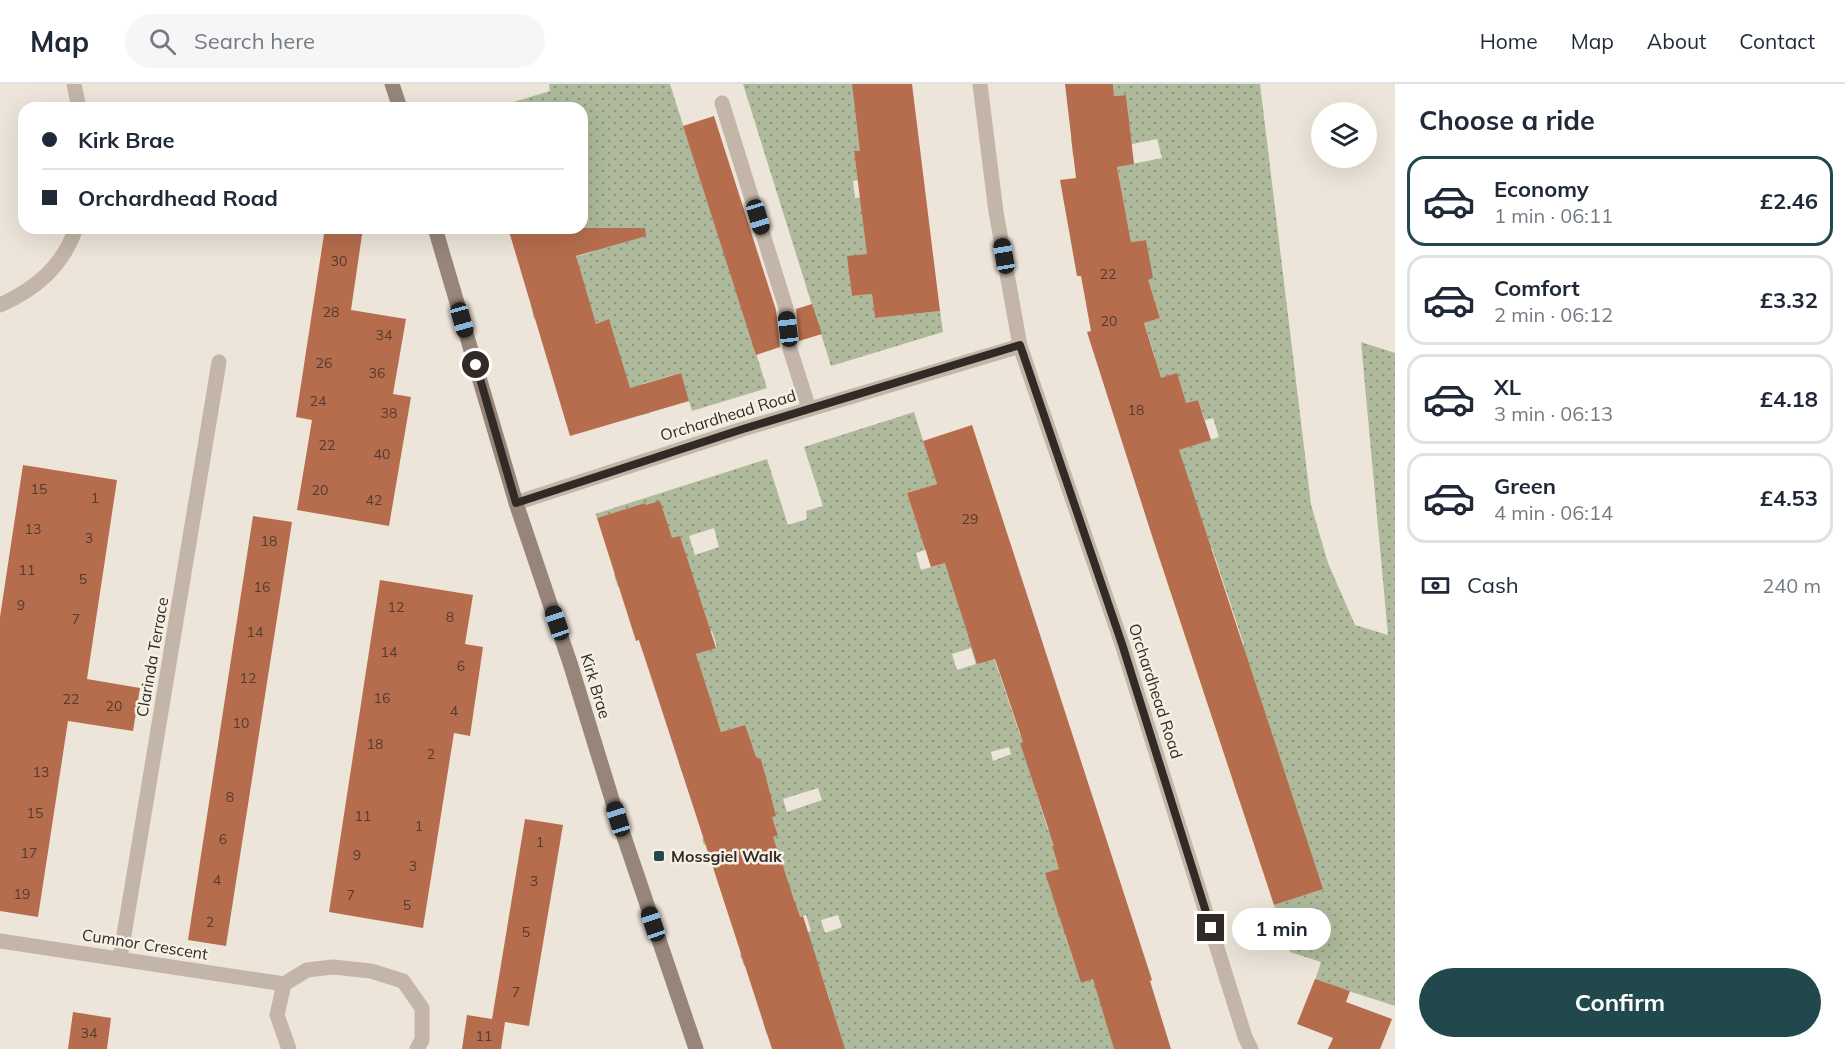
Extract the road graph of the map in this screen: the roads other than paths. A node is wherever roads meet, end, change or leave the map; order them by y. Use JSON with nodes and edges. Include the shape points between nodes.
{"nodes":[{"id":1,"x":74,"y":84,"type":"edge"},
{"id":2,"x":392,"y":84,"type":"edge"},
{"id":3,"x":980,"y":84,"type":"edge"},
{"id":4,"x":78,"y":102,"type":"edge"},
{"id":5,"x":398,"y":102,"type":"edge"},
{"id":6,"x":722,"y":103,"type":"dead end"},
{"id":7,"x":73,"y":234,"type":"edge"},
{"id":8,"x":437,"y":234,"type":"edge"},
{"id":9,"x":0,"y":305,"type":"edge"},
{"id":10,"x":1020,"y":345,"type":"junction"},
{"id":11,"x":219,"y":362,"type":"dead end"},
{"id":12,"x":809,"y":409,"type":"junction"},
{"id":13,"x":516,"y":503,"type":"junction"},
{"id":14,"x":0,"y":940,"type":"edge"},
{"id":15,"x":120,"y":959,"type":"junction"},
{"id":16,"x":284,"y":984,"type":"junction"},
{"id":17,"x":289,"y":1049,"type":"edge"},
{"id":18,"x":417,"y":1049,"type":"edge"},
{"id":19,"x":696,"y":1049,"type":"edge"},
{"id":20,"x":1251,"y":1049,"type":"edge"}],
"edges":[{"from":1,"to":4,"type":"street"},
{"from":2,"to":5,"type":"street"},
{"from":3,"to":10,"type":"street","name":"Orchardhead Road","via":[[996,212]]},
{"from":6,"to":12,"type":"street","via":[[786,308],[790,349]]},
{"from":7,"to":9,"type":"street","via":[[61,261],[24,294]]},
{"from":8,"to":13,"type":"street","name":"Kirk Brae"},
{"from":10,"to":12,"type":"street","name":"Orchardhead Road"},
{"from":10,"to":20,"type":"street","name":"Orchardhead Road","via":[[1122,644]]},
{"from":11,"to":15,"type":"street","name":"Clarinda Terrace"},
{"from":12,"to":13,"type":"street","name":"Orchardhead Road"},
{"from":13,"to":19,"type":"street","name":"Kirk Brae"},
{"from":14,"to":15,"type":"street","name":"Cumnor Crescent"},
{"from":15,"to":16,"type":"street","name":"Cumnor Crescent"},
{"from":16,"to":17,"type":"street","via":[[277,1015]]},
{"from":16,"to":18,"type":"street","via":[[307,970],[333,967],[371,971],[403,981],[422,1008],[422,1040]]}]}
